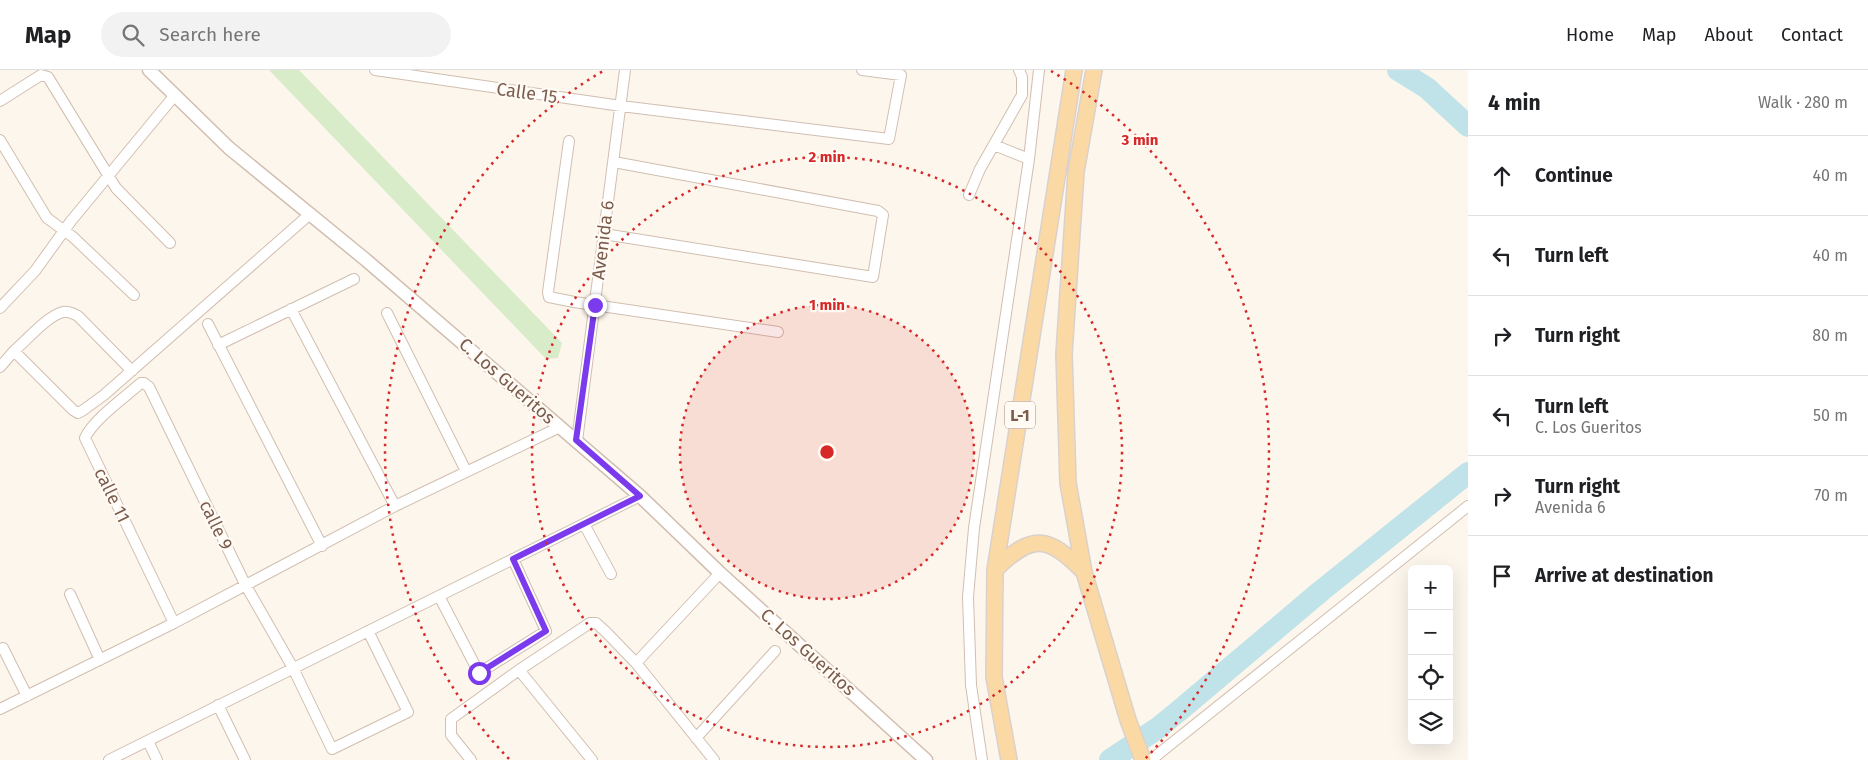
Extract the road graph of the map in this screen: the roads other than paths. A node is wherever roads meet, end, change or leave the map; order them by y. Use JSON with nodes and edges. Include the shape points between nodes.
{"nodes":[{"id":1,"x":149,"y":70,"type":"edge"},
{"id":2,"x":374,"y":70,"type":"edge"},
{"id":3,"x":625,"y":70,"type":"edge"},
{"id":4,"x":862,"y":70,"type":"edge"},
{"id":5,"x":1019,"y":70,"type":"edge"},
{"id":6,"x":1039,"y":70,"type":"edge"},
{"id":7,"x":1074,"y":70,"type":"edge"},
{"id":8,"x":1094,"y":70,"type":"edge"},
{"id":9,"x":175,"y":95,"type":"junction"},
{"id":10,"x":0,"y":101,"type":"edge"},
{"id":11,"x":621,"y":106,"type":"junction"},
{"id":12,"x":0,"y":140,"type":"edge"},
{"id":13,"x":569,"y":141,"type":"dead end"},
{"id":14,"x":994,"y":144,"type":"junction"},
{"id":15,"x":1029,"y":159,"type":"junction"},
{"id":16,"x":614,"y":162,"type":"junction"},
{"id":17,"x":108,"y":176,"type":"junction"},
{"id":18,"x":969,"y":195,"type":"dead end"},
{"id":19,"x":310,"y":214,"type":"junction"},
{"id":20,"x":64,"y":230,"type":"junction"},
{"id":21,"x":604,"y":234,"type":"junction"},
{"id":22,"x":170,"y":244,"type":"dead end"},
{"id":23,"x":354,"y":278,"type":"dead end"},
{"id":24,"x":134,"y":295,"type":"dead end"},
{"id":25,"x":2,"y":302,"type":"edge"},
{"id":26,"x":595,"y":305,"type":"junction"},
{"id":27,"x":292,"y":309,"type":"junction"},
{"id":28,"x":387,"y":312,"type":"dead end"},
{"id":29,"x":208,"y":324,"type":"dead end"},
{"id":30,"x":778,"y":332,"type":"dead end"},
{"id":31,"x":218,"y":345,"type":"junction"},
{"id":32,"x":14,"y":351,"type":"junction"},
{"id":33,"x":0,"y":367,"type":"edge"},
{"id":34,"x":132,"y":371,"type":"junction"},
{"id":35,"x":141,"y":383,"type":"joint"},
{"id":36,"x":560,"y":427,"type":"junction"},
{"id":37,"x":576,"y":440,"type":"junction"},
{"id":38,"x":466,"y":471,"type":"junction"},
{"id":39,"x":640,"y":496,"type":"junction"},
{"id":40,"x":395,"y":506,"type":"junction"},
{"id":41,"x":1468,"y":506,"type":"edge"},
{"id":42,"x":584,"y":524,"type":"junction"},
{"id":43,"x":322,"y":546,"type":"junction"},
{"id":44,"x":513,"y":559,"type":"junction"},
{"id":45,"x":995,"y":570,"type":"junction"},
{"id":46,"x":1084,"y":572,"type":"junction"},
{"id":47,"x":720,"y":573,"type":"junction"},
{"id":48,"x":611,"y":574,"type":"dead end"},
{"id":49,"x":245,"y":584,"type":"junction"},
{"id":50,"x":70,"y":594,"type":"dead end"},
{"id":51,"x":439,"y":596,"type":"junction"},
{"id":52,"x":174,"y":623,"type":"junction"},
{"id":53,"x":368,"y":631,"type":"junction"},
{"id":54,"x":3,"y":648,"type":"dead end"},
{"id":55,"x":775,"y":651,"type":"dead end"},
{"id":56,"x":100,"y":660,"type":"junction"},
{"id":57,"x":636,"y":663,"type":"junction"},
{"id":58,"x":293,"y":668,"type":"junction"},
{"id":59,"x":519,"y":670,"type":"junction"},
{"id":60,"x":27,"y":696,"type":"junction"},
{"id":61,"x":218,"y":705,"type":"junction"},
{"id":62,"x":0,"y":709,"type":"edge"},
{"id":63,"x":696,"y":738,"type":"junction"},
{"id":64,"x":148,"y":741,"type":"junction"},
{"id":65,"x":1141,"y":755,"type":"edge"},
{"id":66,"x":109,"y":760,"type":"edge"},
{"id":67,"x":157,"y":760,"type":"edge"},
{"id":68,"x":245,"y":760,"type":"edge"},
{"id":69,"x":471,"y":760,"type":"edge"},
{"id":70,"x":592,"y":760,"type":"edge"},
{"id":71,"x":714,"y":760,"type":"edge"},
{"id":72,"x":926,"y":760,"type":"edge"},
{"id":73,"x":982,"y":760,"type":"edge"},
{"id":74,"x":1009,"y":760,"type":"edge"},
{"id":75,"x":1151,"y":760,"type":"edge"}],
"edges":[{"from":1,"to":9,"type":"street","name":"C. Los Gueritos"},
{"from":2,"to":11,"type":"street","name":"Calle 15"},
{"from":3,"to":11,"type":"street","name":"Avenida 6"},
{"from":4,"to":11,"type":"street","name":"Calle 15","via":[[901,76],[889,139]]},
{"from":5,"to":14,"type":"street","via":[[1022,95]]},
{"from":6,"to":15,"type":"street"},
{"from":7,"to":45,"type":"main road","number":"L-1"},
{"from":8,"to":46,"type":"main road","via":[[1076,172],[1064,354],[1068,483]]},
{"from":9,"to":17,"type":"street"},
{"from":9,"to":19,"type":"street","name":"C. Los Gueritos","via":[[230,148]]},
{"from":10,"to":17,"type":"street","via":[[41,76],[48,77]]},
{"from":11,"to":16,"type":"street","name":"Avenida 6"},
{"from":12,"to":20,"type":"street","via":[[44,213]]},
{"from":13,"to":26,"type":"street","via":[[548,292],[553,299]]},
{"from":14,"to":15,"type":"street"},
{"from":14,"to":18,"type":"street"},
{"from":15,"to":73,"type":"street","via":[[971,558],[968,597],[971,685]]},
{"from":16,"to":21,"type":"street","name":"Avenida 6"},
{"from":16,"to":21,"type":"street","via":[[878,210],[883,215],[873,277]]},
{"from":17,"to":20,"type":"street"},
{"from":17,"to":22,"type":"street"},
{"from":19,"to":34,"type":"street"},
{"from":19,"to":36,"type":"street","name":"C. Los Gueritos"},
{"from":20,"to":24,"type":"street"},
{"from":20,"to":25,"type":"street","via":[[35,270]]},
{"from":21,"to":26,"type":"street","name":"Avenida 6"},
{"from":23,"to":27,"type":"street"},
{"from":26,"to":30,"type":"street"},
{"from":26,"to":37,"type":"street","name":"Avenida 6"},
{"from":27,"to":31,"type":"street"},
{"from":27,"to":40,"type":"street"},
{"from":28,"to":38,"type":"street"},
{"from":29,"to":31,"type":"street"},
{"from":31,"to":43,"type":"street"},
{"from":32,"to":33,"type":"street"},
{"from":32,"to":34,"type":"street","via":[[50,319],[70,312],[78,316]]},
{"from":32,"to":34,"type":"street","via":[[78,413]]},
{"from":35,"to":49,"type":"street","name":"calle 9","via":[[149,387]]},
{"from":35,"to":52,"type":"street","name":"calle 11","via":[[107,412],[85,438]]},
{"from":36,"to":37,"type":"street","name":"C. Los Gueritos"},
{"from":36,"to":38,"type":"street"},
{"from":37,"to":39,"type":"street","name":"C. Los Gueritos"},
{"from":38,"to":40,"type":"street"},
{"from":39,"to":42,"type":"street"},
{"from":39,"to":47,"type":"street","name":"C. Los Gueritos"},
{"from":40,"to":43,"type":"street"},
{"from":41,"to":75,"type":"street"},
{"from":42,"to":44,"type":"street"},
{"from":42,"to":48,"type":"street"},
{"from":43,"to":49,"type":"street"},
{"from":44,"to":51,"type":"street"},
{"from":44,"to":51,"type":"street","via":[[546,631],[479,673]]},
{"from":45,"to":46,"type":"main road","via":[[1027,544],[1044,543],[1066,555]]},
{"from":45,"to":74,"type":"main road","number":"L-1","via":[[994,677]]},
{"from":46,"to":65,"type":"main road"},
{"from":47,"to":57,"type":"street"},
{"from":47,"to":72,"type":"street","name":"C. Los Gueritos"},
{"from":49,"to":52,"type":"street"},
{"from":49,"to":58,"type":"street","name":"calle 9"},
{"from":50,"to":56,"type":"street"},
{"from":51,"to":53,"type":"street"},
{"from":52,"to":56,"type":"street"},
{"from":53,"to":58,"type":"street"},
{"from":53,"to":58,"type":"street","name":"calle 9","via":[[408,712],[332,749]]},
{"from":54,"to":60,"type":"street"},
{"from":55,"to":63,"type":"street"},
{"from":56,"to":60,"type":"street"},
{"from":57,"to":59,"type":"street","via":[[606,632],[596,624],[590,624]]},
{"from":57,"to":63,"type":"street"},
{"from":58,"to":61,"type":"street"},
{"from":59,"to":69,"type":"street","via":[[451,720],[451,735]]},
{"from":59,"to":70,"type":"street"},
{"from":60,"to":62,"type":"street"},
{"from":61,"to":64,"type":"street"},
{"from":61,"to":68,"type":"street"},
{"from":63,"to":71,"type":"street"},
{"from":64,"to":66,"type":"street"},
{"from":64,"to":67,"type":"street"}]}
